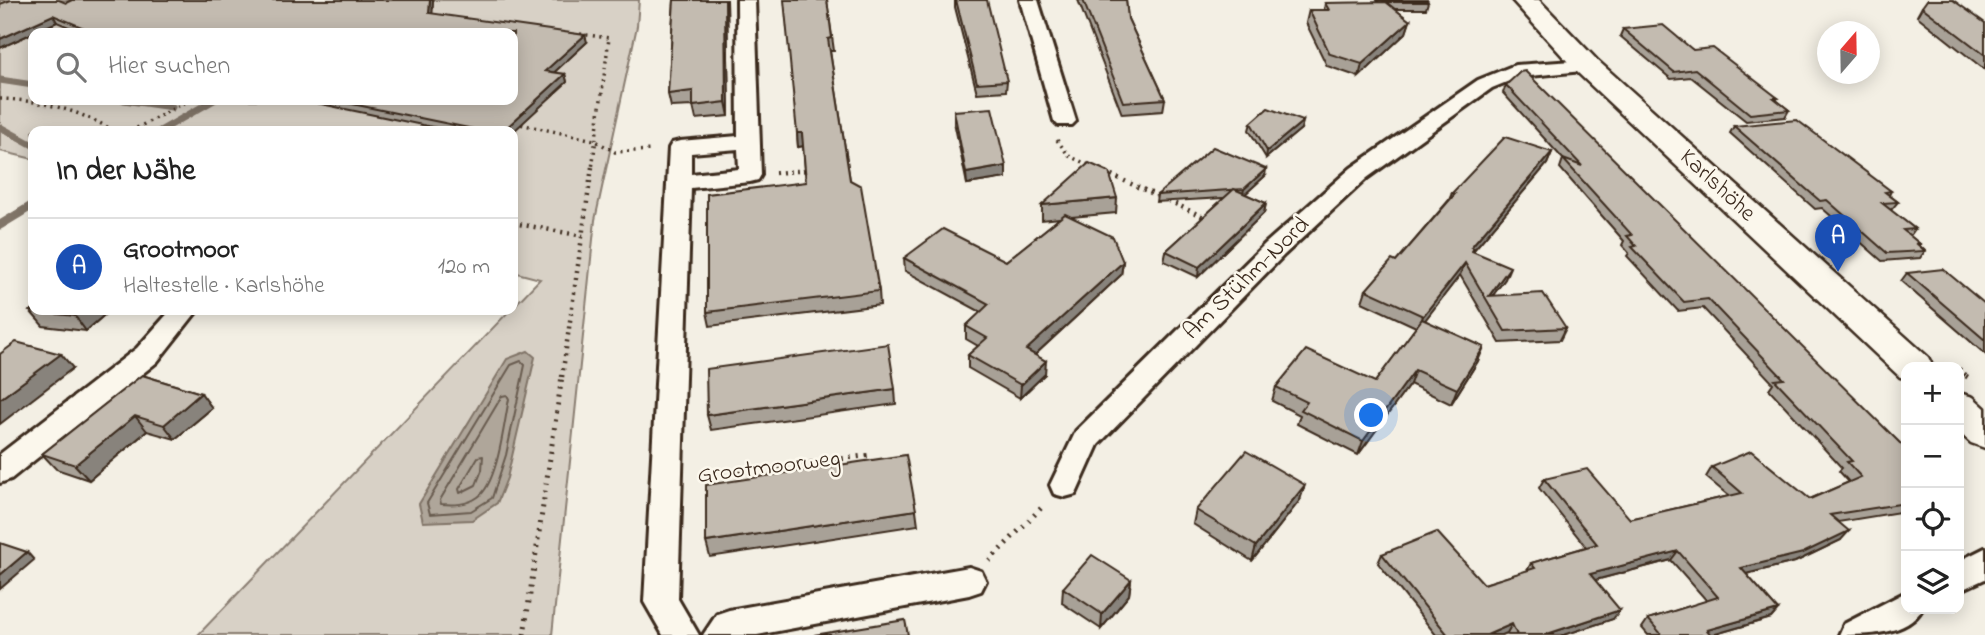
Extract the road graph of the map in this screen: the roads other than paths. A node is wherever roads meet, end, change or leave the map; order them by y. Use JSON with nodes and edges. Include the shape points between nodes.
{"nodes":[{"id":1,"x":746,"y":0,"type":"edge"},
{"id":2,"x":1029,"y":0,"type":"edge"},
{"id":3,"x":1525,"y":0,"type":"edge"},
{"id":4,"x":1587,"y":66,"type":"junction"},
{"id":5,"x":1065,"y":121,"type":"road end"},
{"id":6,"x":749,"y":141,"type":"junction"},
{"id":7,"x":680,"y":182,"type":"junction"},
{"id":8,"x":181,"y":315,"type":"edge"},
{"id":9,"x":1909,"y":362,"type":"edge"},
{"id":10,"x":1964,"y":413,"type":"edge"},
{"id":11,"x":1985,"y":432,"type":"edge"},
{"id":12,"x":0,"y":471,"type":"edge"},
{"id":13,"x":1065,"y":485,"type":"road end"},
{"id":14,"x":1985,"y":562,"type":"edge"},
{"id":15,"x":1964,"y":574,"type":"edge"},
{"id":16,"x":969,"y":581,"type":"road end"},
{"id":17,"x":1901,"y":610,"type":"edge"},
{"id":18,"x":682,"y":635,"type":"edge"},
{"id":19,"x":720,"y":635,"type":"edge"},
{"id":20,"x":1856,"y":635,"type":"edge"}],
"edges":[{"from":1,"to":6,"type":"street"},
{"from":2,"to":5,"type":"street"},
{"from":3,"to":4,"type":"main road","name":"Karlshöhe"},
{"from":4,"to":9,"type":"main road","name":"Karlshöhe"},
{"from":4,"to":13,"type":"street","name":"Am Stühm-Nord","via":[[1515,71],[1485,84],[1359,173],[1275,249],[1086,439]]},
{"from":6,"to":7,"type":"street","name":"Grootmoorweg","via":[[680,148]]},
{"from":6,"to":7,"type":"street","via":[[750,175]]},
{"from":7,"to":18,"type":"street","name":"Grootmoorweg","via":[[661,602]]},
{"from":8,"to":12,"type":"street","via":[[147,355]]},
{"from":10,"to":11,"type":"main road"},
{"from":14,"to":15,"type":"street"},
{"from":16,"to":19,"type":"street","via":[[729,625]]},
{"from":17,"to":20,"type":"street"}]}
